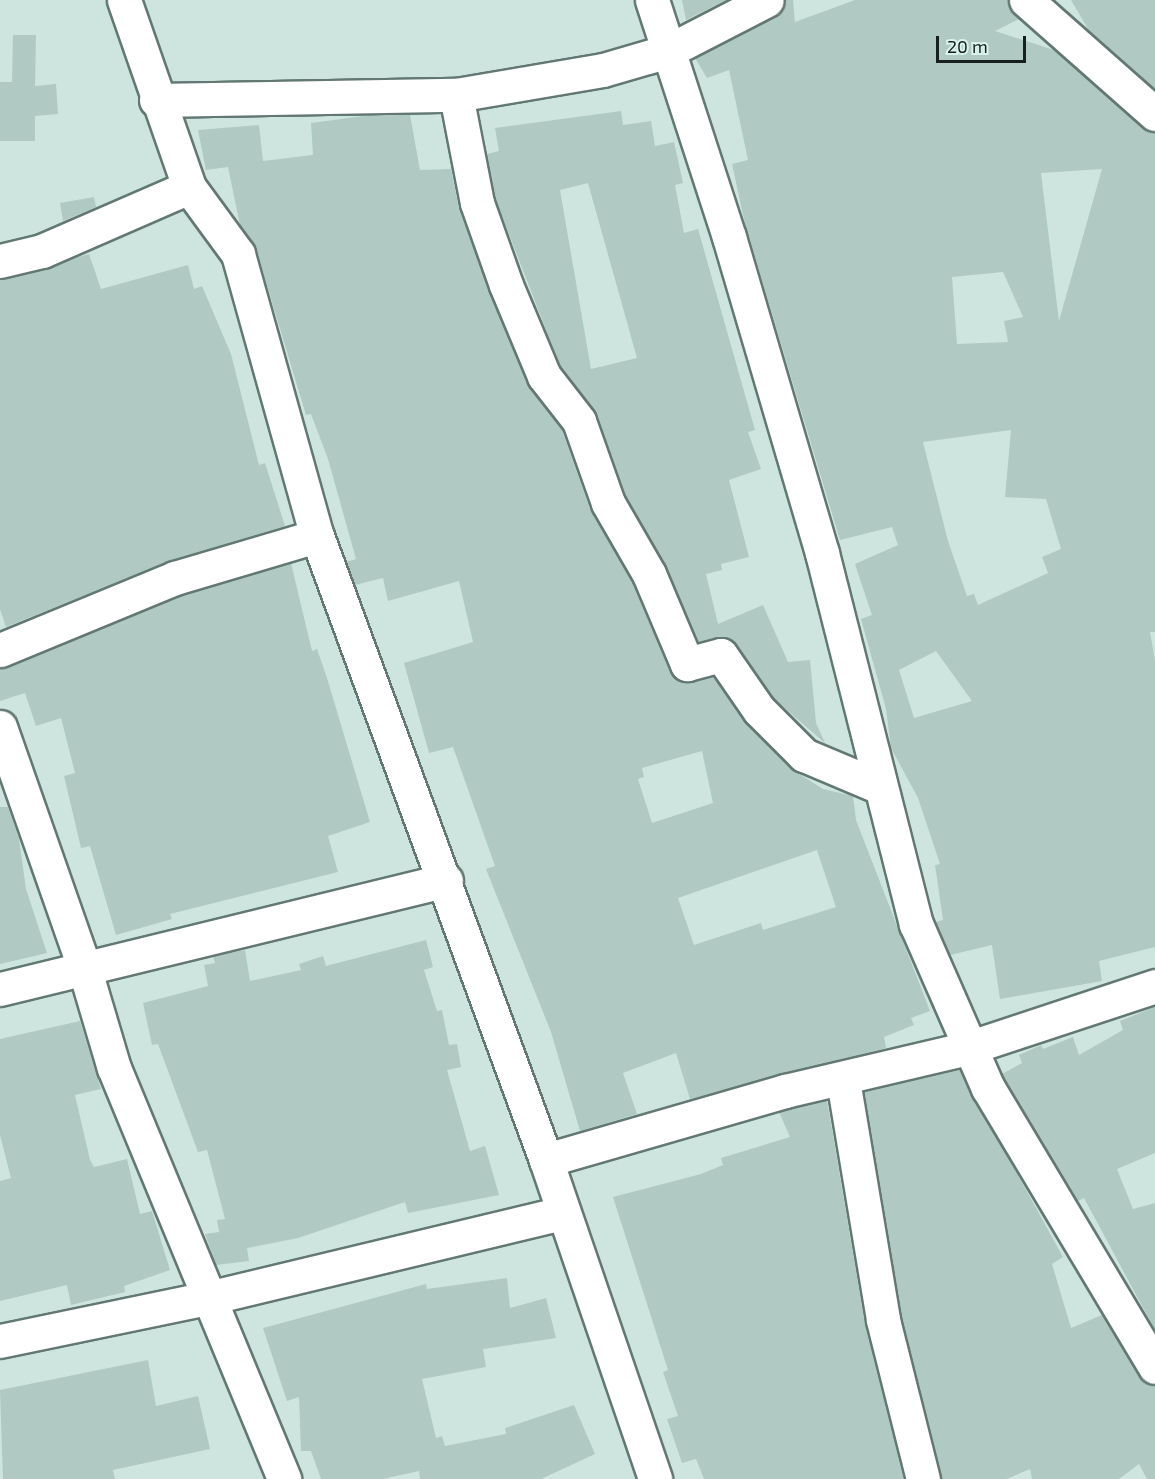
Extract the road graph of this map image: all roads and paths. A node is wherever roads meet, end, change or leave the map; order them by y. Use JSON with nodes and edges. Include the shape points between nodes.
{"nodes":[{"id":1,"x":124,"y":0,"type":"edge"},
{"id":2,"x":652,"y":0,"type":"edge"},
{"id":3,"x":767,"y":0,"type":"edge"},
{"id":4,"x":1026,"y":0,"type":"edge"},
{"id":5,"x":668,"y":51,"type":"junction"},
{"id":6,"x":456,"y":95,"type":"junction"},
{"id":7,"x":156,"y":100,"type":"junction"},
{"id":8,"x":1155,"y":114,"type":"edge"},
{"id":9,"x":189,"y":187,"type":"junction"},
{"id":10,"x":0,"y":261,"type":"edge"},
{"id":11,"x":316,"y":536,"type":"junction"},
{"id":12,"x":0,"y":650,"type":"edge"},
{"id":13,"x":0,"y":727,"type":"edge"},
{"id":14,"x":880,"y":787,"type":"junction"},
{"id":15,"x":446,"y":880,"type":"junction"},
{"id":16,"x":84,"y":967,"type":"junction"},
{"id":17,"x":1155,"y":986,"type":"edge"},
{"id":18,"x":0,"y":989,"type":"edge"},
{"id":19,"x":968,"y":1048,"type":"junction"},
{"id":20,"x":843,"y":1080,"type":"junction"},
{"id":21,"x":546,"y":1160,"type":"junction"},
{"id":22,"x":563,"y":1212,"type":"junction"},
{"id":23,"x":208,"y":1298,"type":"junction"},
{"id":24,"x":0,"y":1341,"type":"edge"},
{"id":25,"x":1155,"y":1367,"type":"edge"},
{"id":26,"x":284,"y":1479,"type":"edge"},
{"id":27,"x":655,"y":1479,"type":"edge"},
{"id":28,"x":923,"y":1479,"type":"edge"}],
"edges":[{"from":1,"to":7,"type":"street"},
{"from":2,"to":5,"type":"street"},
{"from":3,"to":5,"type":"street"},
{"from":4,"to":8,"type":"street"},
{"from":5,"to":6,"type":"street","via":[[603,70]]},
{"from":5,"to":14,"type":"street","via":[[822,553]]},
{"from":6,"to":7,"type":"street"},
{"from":6,"to":14,"type":"street","via":[[477,202],[506,285],[544,376],[579,421],[608,503],[649,574],[687,664],[721,655],[759,710],[804,755]]},
{"from":7,"to":9,"type":"street"},
{"from":9,"to":10,"type":"street","via":[[42,251]]},
{"from":9,"to":11,"type":"street","via":[[238,254]]},
{"from":11,"to":12,"type":"street","via":[[175,578]]},
{"from":11,"to":15,"type":"street"},
{"from":13,"to":16,"type":"street"},
{"from":14,"to":19,"type":"street","via":[[916,924]]},
{"from":15,"to":16,"type":"street"},
{"from":15,"to":21,"type":"street"},
{"from":16,"to":18,"type":"street"},
{"from":16,"to":23,"type":"street","via":[[114,1068]]},
{"from":17,"to":19,"type":"street"},
{"from":19,"to":20,"type":"street"},
{"from":19,"to":25,"type":"street","via":[[1101,1284]]},
{"from":20,"to":21,"type":"street","via":[[785,1091]]},
{"from":20,"to":28,"type":"street","via":[[883,1320]]},
{"from":21,"to":22,"type":"street"},
{"from":22,"to":23,"type":"street"},
{"from":22,"to":27,"type":"street"},
{"from":23,"to":24,"type":"street"},
{"from":23,"to":26,"type":"street"}]}
